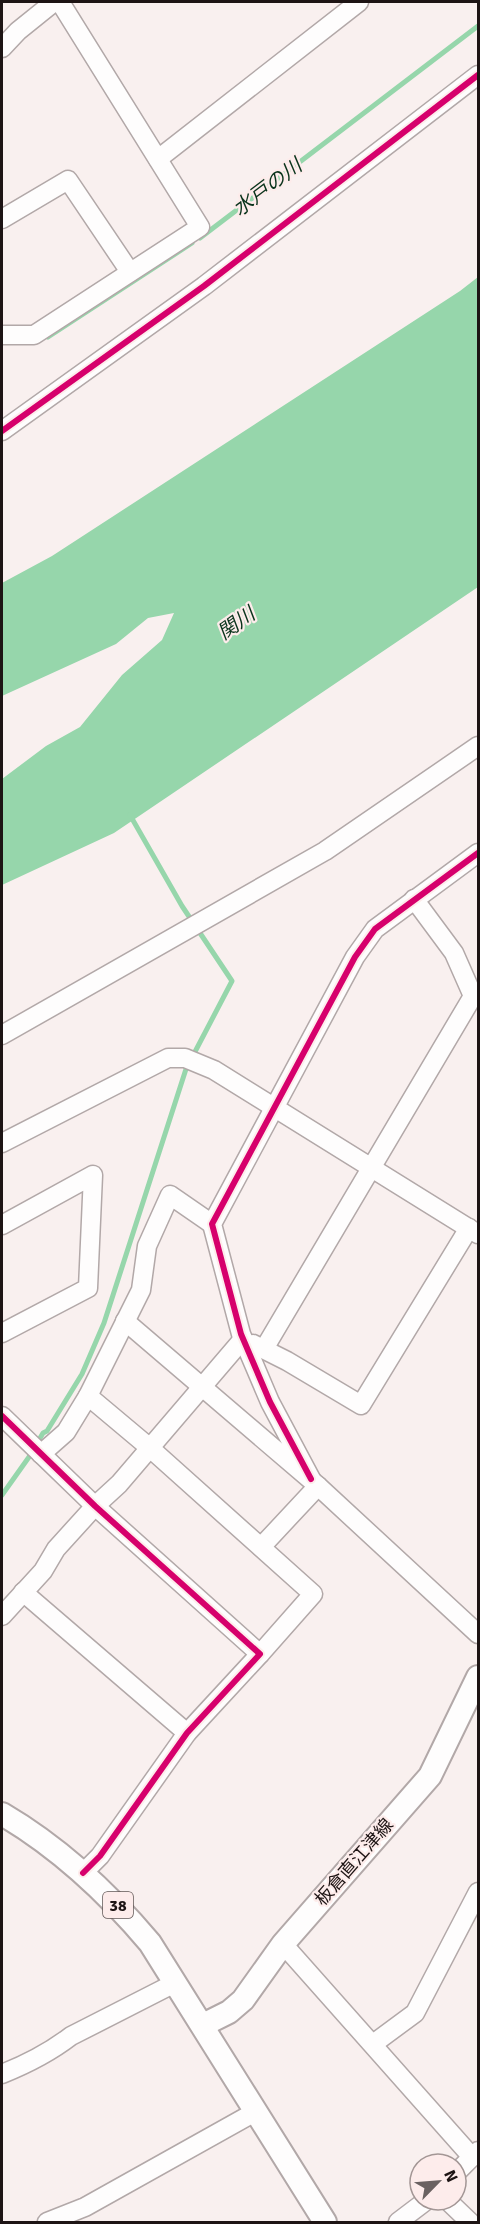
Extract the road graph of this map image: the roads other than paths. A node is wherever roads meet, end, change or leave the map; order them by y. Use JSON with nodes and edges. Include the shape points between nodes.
{"nodes":[{"id":1,"x":54,"y":2,"type":"edge"},
{"id":2,"x":60,"y":2,"type":"edge"},
{"id":3,"x":359,"y":2,"type":"edge"},
{"id":4,"x":4,"y":42,"type":"edge"},
{"id":5,"x":478,"y":75,"type":"edge"},
{"id":6,"x":158,"y":159,"type":"junction"},
{"id":7,"x":2,"y":219,"type":"edge"},
{"id":8,"x":130,"y":272,"type":"junction"},
{"id":9,"x":2,"y":335,"type":"edge"},
{"id":10,"x":2,"y":431,"type":"edge"},
{"id":11,"x":478,"y":746,"type":"edge"},
{"id":12,"x":478,"y":853,"type":"edge"},
{"id":13,"x":414,"y":899,"type":"junction"},
{"id":14,"x":2,"y":1035,"type":"edge"},
{"id":15,"x":275,"y":1107,"type":"junction"},
{"id":16,"x":2,"y":1143,"type":"edge"},
{"id":17,"x":372,"y":1168,"type":"junction"},
{"id":18,"x":212,"y":1224,"type":"junction"},
{"id":19,"x":2,"y":1225,"type":"edge"},
{"id":20,"x":474,"y":1231,"type":"edge"},
{"id":21,"x":125,"y":1321,"type":"junction"},
{"id":22,"x":2,"y":1334,"type":"edge"},
{"id":23,"x":243,"y":1339,"type":"junction"},
{"id":24,"x":264,"y":1349,"type":"junction"},
{"id":25,"x":204,"y":1387,"type":"junction"},
{"id":26,"x":88,"y":1396,"type":"junction"},
{"id":27,"x":2,"y":1416,"type":"edge"},
{"id":28,"x":150,"y":1448,"type":"junction"},
{"id":29,"x":41,"y":1454,"type":"junction"},
{"id":30,"x":314,"y":1483,"type":"junction"},
{"id":31,"x":95,"y":1506,"type":"junction"},
{"id":32,"x":261,"y":1548,"type":"junction"},
{"id":33,"x":23,"y":1592,"type":"junction"},
{"id":34,"x":2,"y":1616,"type":"edge"},
{"id":35,"x":478,"y":1634,"type":"edge"},
{"id":36,"x":260,"y":1654,"type":"junction"},
{"id":37,"x":478,"y":1677,"type":"edge"},
{"id":38,"x":187,"y":1733,"type":"junction"},
{"id":39,"x":2,"y":1814,"type":"edge"},
{"id":40,"x":83,"y":1873,"type":"junction"},
{"id":41,"x":478,"y":1892,"type":"edge"},
{"id":42,"x":283,"y":1944,"type":"junction"},
{"id":43,"x":175,"y":1983,"type":"junction"},
{"id":44,"x":203,"y":2025,"type":"junction"},
{"id":45,"x":373,"y":2044,"type":"junction"},
{"id":46,"x":2,"y":2074,"type":"edge"},
{"id":47,"x":255,"y":2112,"type":"junction"},
{"id":48,"x":475,"y":2154,"type":"edge"},
{"id":49,"x":412,"y":2212,"type":"edge"},
{"id":50,"x":459,"y":2212,"type":"edge"},
{"id":51,"x":47,"y":2223,"type":"edge"},
{"id":52,"x":325,"y":2223,"type":"edge"},
{"id":53,"x":398,"y":2223,"type":"edge"},
{"id":54,"x":470,"y":2223,"type":"edge"}],
"edges":[{"from":1,"to":4,"type":"street"},
{"from":2,"to":6,"type":"street"},
{"from":3,"to":6,"type":"street"},
{"from":5,"to":10,"type":"street","via":[[204,286]]},
{"from":6,"to":8,"type":"street","via":[[200,226]]},
{"from":7,"to":8,"type":"street","via":[[68,180]]},
{"from":8,"to":9,"type":"street","via":[[34,335]]},
{"from":11,"to":14,"type":"street","via":[[325,851]]},
{"from":12,"to":13,"type":"street"},
{"from":13,"to":15,"type":"street","via":[[375,929],[355,957]]},
{"from":13,"to":17,"type":"street","via":[[454,954],[473,996]]},
{"from":15,"to":16,"type":"street","via":[[214,1070],[185,1058],[168,1058]]},
{"from":15,"to":17,"type":"street"},
{"from":15,"to":18,"type":"street"},
{"from":17,"to":20,"type":"street"},
{"from":17,"to":24,"type":"street"},
{"from":18,"to":21,"type":"street","via":[[170,1195],[147,1246],[141,1290]]},
{"from":18,"to":23,"type":"street"},
{"from":19,"to":22,"type":"street","via":[[93,1175],[88,1288]]},
{"from":20,"to":24,"type":"street","via":[[362,1405]]},
{"from":21,"to":25,"type":"street"},
{"from":21,"to":26,"type":"street"},
{"from":23,"to":24,"type":"street"},
{"from":23,"to":25,"type":"street"},
{"from":23,"to":30,"type":"street","via":[[270,1402]]},
{"from":25,"to":28,"type":"street"},
{"from":25,"to":30,"type":"street"},
{"from":26,"to":28,"type":"street"},
{"from":26,"to":29,"type":"street","via":[[66,1432]]},
{"from":27,"to":29,"type":"street"},
{"from":28,"to":31,"type":"street"},
{"from":28,"to":32,"type":"street"},
{"from":29,"to":31,"type":"street"},
{"from":30,"to":32,"type":"street"},
{"from":30,"to":35,"type":"street"},
{"from":31,"to":33,"type":"street"},
{"from":31,"to":36,"type":"street"},
{"from":32,"to":36,"type":"street","via":[[313,1594]]},
{"from":33,"to":34,"type":"street"},
{"from":33,"to":38,"type":"street"},
{"from":36,"to":38,"type":"street"},
{"from":37,"to":42,"type":"main road","name":"板倉直江津線","via":[[430,1776]]},
{"from":38,"to":40,"type":"street","via":[[100,1856]]},
{"from":39,"to":40,"type":"main road","number":"38"},
{"from":40,"to":43,"type":"main road","number":"38","via":[[144,1936]]},
{"from":41,"to":45,"type":"street","via":[[415,2013]]},
{"from":42,"to":44,"type":"main road","name":"板倉直江津線","via":[[243,2000]]},
{"from":42,"to":45,"type":"street"},
{"from":43,"to":44,"type":"main road","number":"38"},
{"from":43,"to":46,"type":"street"},
{"from":44,"to":47,"type":"main road","number":"38"},
{"from":45,"to":48,"type":"street"},
{"from":47,"to":51,"type":"street","via":[[85,2207]]},
{"from":47,"to":52,"type":"main road","number":"38"},
{"from":49,"to":53,"type":"street"},
{"from":50,"to":54,"type":"street"}]}
